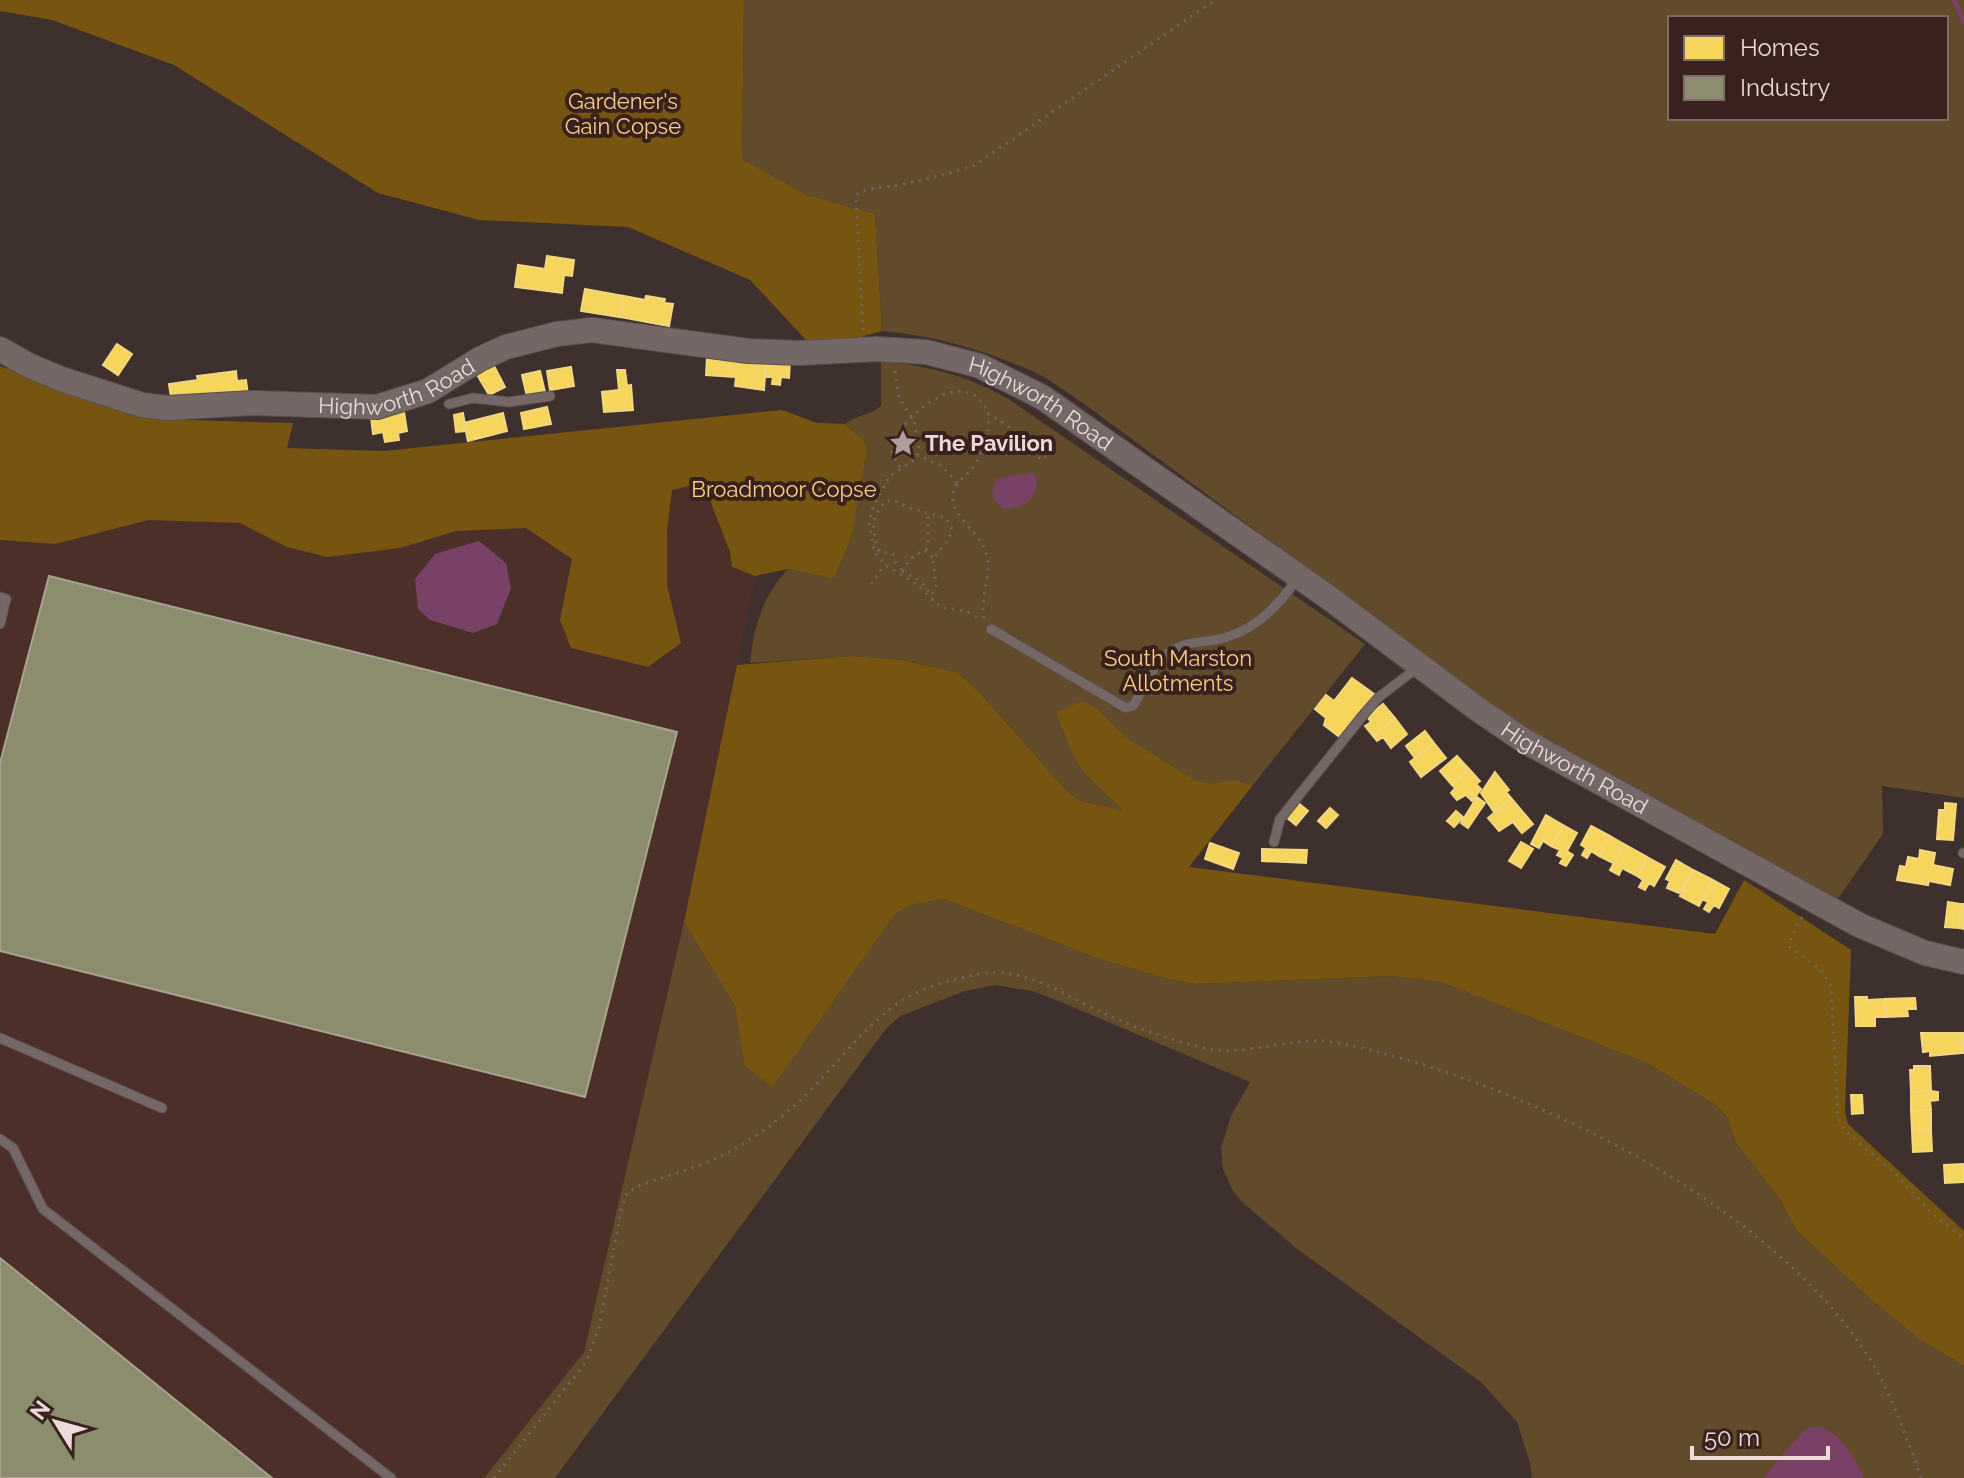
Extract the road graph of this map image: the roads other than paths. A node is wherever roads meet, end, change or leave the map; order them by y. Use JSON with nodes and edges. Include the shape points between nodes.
{"nodes":[{"id":1,"x":0,"y":349,"type":"edge"},
{"id":2,"x":462,"y":370,"type":"junction"},
{"id":3,"x":550,"y":396,"type":"dead end"},
{"id":4,"x":473,"y":398,"type":"junction"},
{"id":5,"x":449,"y":404,"type":"dead end"},
{"id":6,"x":1299,"y":576,"type":"junction"},
{"id":7,"x":0,"y":597,"type":"edge"},
{"id":8,"x":0,"y":624,"type":"edge"},
{"id":9,"x":988,"y":625,"type":"road end"},
{"id":10,"x":1420,"y":666,"type":"junction"},
{"id":11,"x":1274,"y":842,"type":"dead end"},
{"id":12,"x":1964,"y":962,"type":"edge"},
{"id":13,"x":0,"y":1038,"type":"edge"},
{"id":14,"x":162,"y":1108,"type":"dead end"},
{"id":15,"x":0,"y":1139,"type":"edge"},
{"id":16,"x":391,"y":1478,"type":"edge"}],
"edges":[{"from":1,"to":2,"type":"street","name":"Highworth Road","via":[[61,379],[167,408],[252,403],[377,407],[428,391]]},
{"from":2,"to":4,"type":"lane"},
{"from":2,"to":6,"type":"street","name":"Highworth Road","via":[[506,347],[582,331],[748,351],[893,349],[948,355],[1028,388]]},
{"from":3,"to":4,"type":"lane","via":[[509,402]]},
{"from":4,"to":5,"type":"lane"},
{"from":6,"to":9,"type":"lane","via":[[1275,607],[1244,630],[1168,653],[1135,703],[1126,708]]},
{"from":6,"to":10,"type":"street","name":"Highworth Road"},
{"from":7,"to":8,"type":"lane","via":[[6,599]]},
{"from":10,"to":11,"type":"lane","via":[[1365,713],[1280,819]]},
{"from":10,"to":12,"type":"street","name":"Highworth Road","via":[[1523,740],[1812,900],[1925,953]]},
{"from":13,"to":14,"type":"lane"},
{"from":15,"to":16,"type":"lane","via":[[13,1148],[43,1209]]}]}
